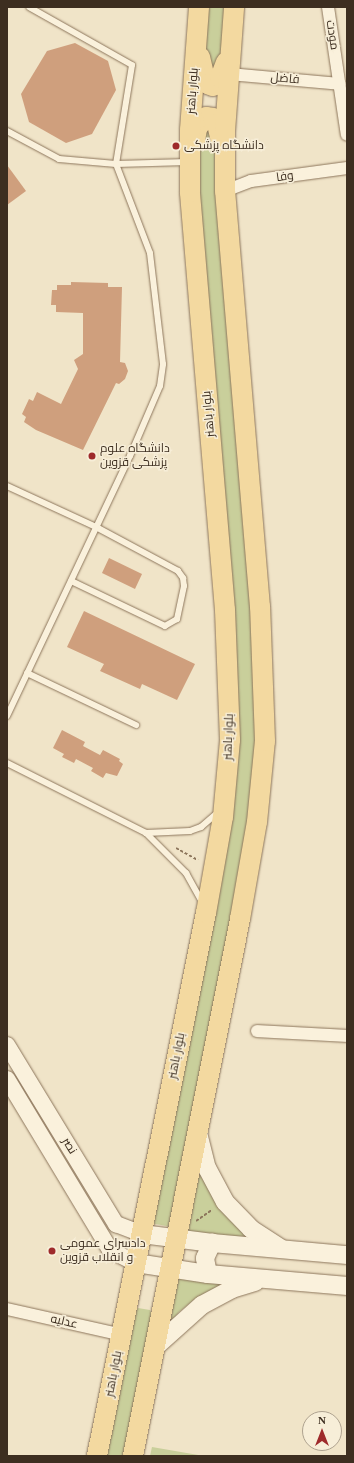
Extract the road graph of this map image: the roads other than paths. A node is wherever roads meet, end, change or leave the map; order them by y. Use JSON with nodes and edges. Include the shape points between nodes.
{"nodes":[{"id":1,"x":29,"y":7,"type":"edge"},
{"id":2,"x":200,"y":7,"type":"edge"},
{"id":3,"x":234,"y":7,"type":"edge"},
{"id":4,"x":328,"y":7,"type":"edge"},
{"id":5,"x":198,"y":31,"type":"junction"},
{"id":6,"x":232,"y":34,"type":"junction"},
{"id":7,"x":229,"y":74,"type":"junction"},
{"id":8,"x":340,"y":84,"type":"junction"},
{"id":9,"x":7,"y":132,"type":"edge"},
{"id":10,"x":347,"y":135,"type":"edge"},
{"id":11,"x":116,"y":164,"type":"junction"},
{"id":12,"x":190,"y":165,"type":"junction"},
{"id":13,"x":225,"y":167,"type":"junction"},
{"id":14,"x":347,"y":168,"type":"edge"},
{"id":15,"x":225,"y":191,"type":"junction"},
{"id":16,"x":7,"y":486,"type":"edge"},
{"id":17,"x":96,"y":527,"type":"junction"},
{"id":18,"x":71,"y":581,"type":"junction"},
{"id":19,"x":27,"y":673,"type":"junction"},
{"id":20,"x":7,"y":716,"type":"edge"},
{"id":21,"x":136,"y":725,"type":"dead end"},
{"id":22,"x":7,"y":763,"type":"edge"},
{"id":23,"x":224,"y":807,"type":"junction"},
{"id":24,"x":146,"y":833,"type":"junction"},
{"id":25,"x":206,"y":913,"type":"junction"},
{"id":26,"x":257,"y":1031,"type":"dead end"},
{"id":27,"x":347,"y":1036,"type":"edge"},
{"id":28,"x":7,"y":1044,"type":"edge"},
{"id":29,"x":7,"y":1079,"type":"edge"},
{"id":30,"x":198,"y":1132,"type":"junction"},
{"id":31,"x":142,"y":1234,"type":"junction"},
{"id":32,"x":176,"y":1239,"type":"junction"},
{"id":33,"x":212,"y":1243,"type":"junction"},
{"id":34,"x":284,"y":1250,"type":"junction"},
{"id":35,"x":347,"y":1255,"type":"edge"},
{"id":36,"x":136,"y":1263,"type":"junction"},
{"id":37,"x":170,"y":1270,"type":"junction"},
{"id":38,"x":208,"y":1274,"type":"junction"},
{"id":39,"x":264,"y":1279,"type":"junction"},
{"id":40,"x":347,"y":1286,"type":"edge"},
{"id":41,"x":7,"y":1309,"type":"edge"},
{"id":42,"x":122,"y":1335,"type":"junction"},
{"id":43,"x":154,"y":1348,"type":"junction"},
{"id":44,"x":97,"y":1456,"type":"edge"},
{"id":45,"x":133,"y":1456,"type":"edge"}],
"edges":[{"from":1,"to":11,"type":"lane","via":[[132,65]]},
{"from":2,"to":5,"type":"main road","name":"بلوار باهنر"},
{"from":3,"to":6,"type":"main road"},
{"from":4,"to":8,"type":"street","name":"مودت"},
{"from":5,"to":6,"type":"main road","via":[[204,78],[213,86],[223,71]]},
{"from":5,"to":12,"type":"main road","name":"بلوار باهنر","via":[[190,130]]},
{"from":6,"to":7,"type":"main road"},
{"from":7,"to":8,"type":"street","name":"فاضل"},
{"from":7,"to":13,"type":"main road"},
{"from":8,"to":10,"type":"street","name":"مودت"},
{"from":9,"to":11,"type":"lane","via":[[59,158]]},
{"from":11,"to":12,"type":"lane"},
{"from":11,"to":17,"type":"lane","via":[[150,253],[163,364],[160,386]]},
{"from":12,"to":13,"type":"main road","via":[[198,128],[206,117],[213,118],[217,124]]},
{"from":12,"to":23,"type":"main road","name":"بلوار باهنر","via":[[229,675],[230,740]]},
{"from":13,"to":15,"type":"main road"},
{"from":14,"to":15,"type":"street","name":"وفا","via":[[251,181]]},
{"from":15,"to":30,"type":"main road","via":[[260,607],[265,741],[257,822]]},
{"from":16,"to":17,"type":"lane"},
{"from":17,"to":18,"type":"lane"},
{"from":17,"to":18,"type":"lane","via":[[178,571],[183,578],[184,586],[177,619],[171,624],[158,624]]},
{"from":18,"to":19,"type":"lane"},
{"from":19,"to":20,"type":"lane"},
{"from":19,"to":21,"type":"lane"},
{"from":22,"to":24,"type":"lane"},
{"from":23,"to":24,"type":"lane","via":[[211,820],[190,831]]},
{"from":23,"to":25,"type":"main road","name":"بلوار باهنر"},
{"from":24,"to":25,"type":"lane","via":[[186,873]]},
{"from":25,"to":31,"type":"main road","name":"بلوار باهنر"},
{"from":26,"to":27,"type":"street"},
{"from":28,"to":31,"type":"street","name":"نصر","via":[[116,1224]]},
{"from":29,"to":36,"type":"street","name":"نصر","via":[[110,1250]]},
{"from":30,"to":32,"type":"main road"},
{"from":30,"to":34,"type":"main road","via":[[207,1168],[225,1202],[251,1229]]},
{"from":31,"to":32,"type":"main road"},
{"from":31,"to":36,"type":"main road","name":"بلوار باهنر"},
{"from":32,"to":33,"type":"main road"},
{"from":32,"to":37,"type":"main road"},
{"from":33,"to":34,"type":"main road"},
{"from":33,"to":38,"type":"main road","via":[[205,1258]]},
{"from":34,"to":35,"type":"main road"},
{"from":36,"to":37,"type":"main road"},
{"from":36,"to":42,"type":"main road","name":"بلوار باهنر"},
{"from":37,"to":38,"type":"main road"},
{"from":37,"to":43,"type":"main road"},
{"from":38,"to":39,"type":"main road"},
{"from":39,"to":40,"type":"main road"},
{"from":39,"to":43,"type":"main road","via":[[232,1289],[202,1305]]},
{"from":41,"to":42,"type":"street","name":"عدلیه"},
{"from":42,"to":44,"type":"main road","name":"بلوار باهنر"},
{"from":43,"to":45,"type":"main road"}]}
